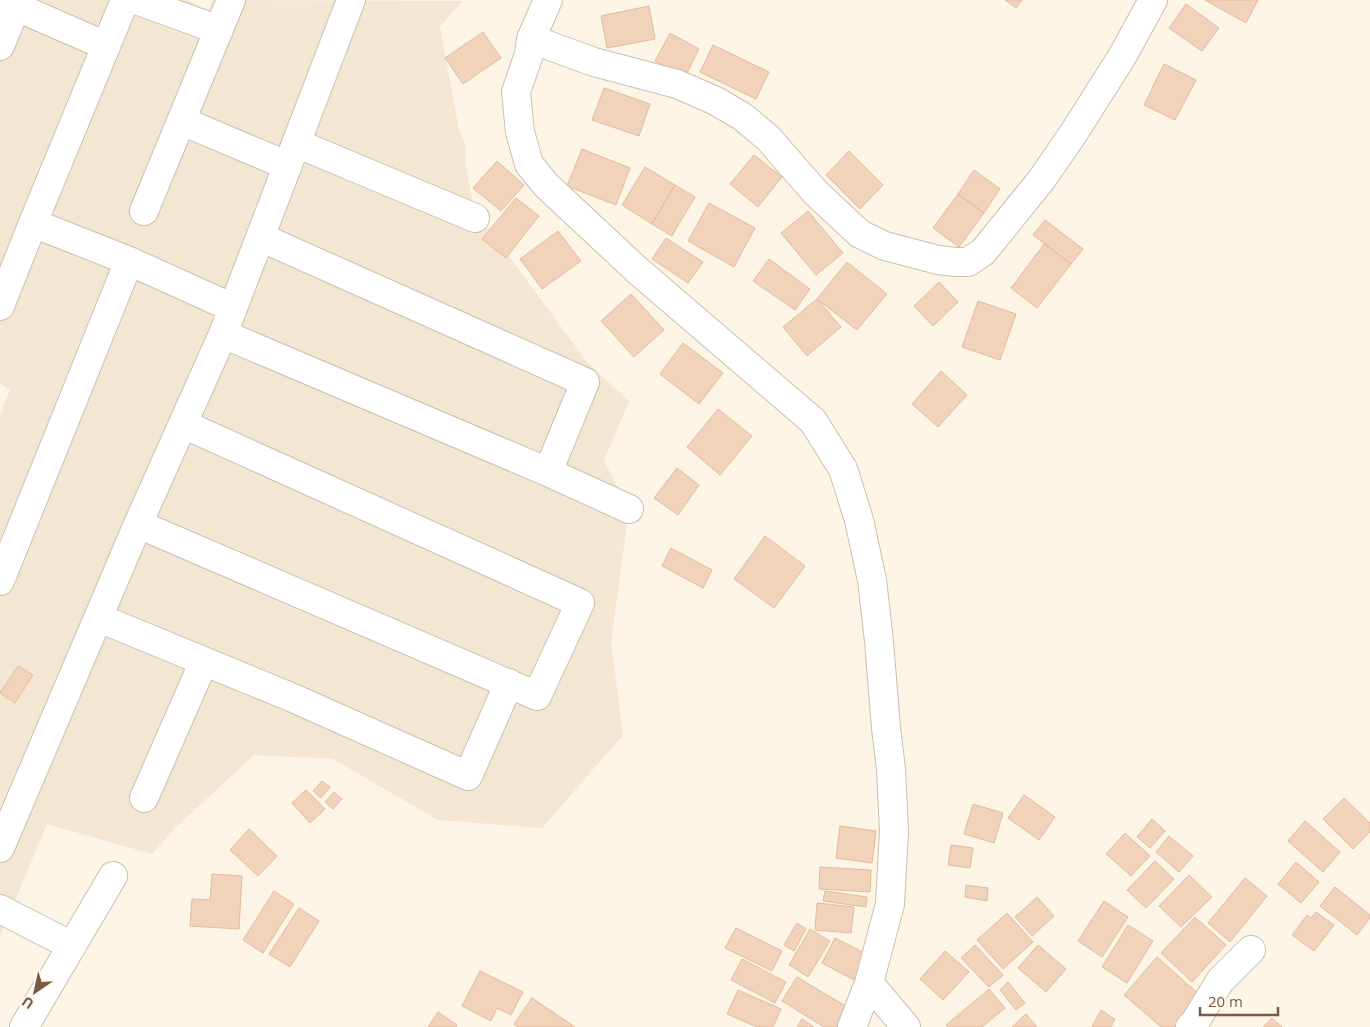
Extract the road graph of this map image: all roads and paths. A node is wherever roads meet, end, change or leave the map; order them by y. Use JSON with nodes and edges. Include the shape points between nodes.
{"nodes":[{"id":1,"x":125,"y":0,"type":"edge"},
{"id":2,"x":136,"y":0,"type":"edge"},
{"id":3,"x":231,"y":0,"type":"edge"},
{"id":4,"x":351,"y":0,"type":"edge"},
{"id":5,"x":548,"y":0,"type":"edge"},
{"id":6,"x":1153,"y":0,"type":"edge"},
{"id":7,"x":9,"y":3,"type":"edge"},
{"id":8,"x":219,"y":30,"type":"junction"},
{"id":9,"x":531,"y":38,"type":"junction"},
{"id":10,"x":0,"y":46,"type":"edge"},
{"id":11,"x":106,"y":46,"type":"junction"},
{"id":12,"x":182,"y":120,"type":"junction"},
{"id":13,"x":292,"y":154,"type":"junction"},
{"id":14,"x":144,"y":211,"type":"dead end"},
{"id":15,"x":475,"y":218,"type":"dead end"},
{"id":16,"x":32,"y":223,"type":"junction"},
{"id":17,"x":260,"y":237,"type":"junction"},
{"id":18,"x":129,"y":261,"type":"junction"},
{"id":19,"x":0,"y":306,"type":"edge"},
{"id":20,"x":233,"y":308,"type":"junction"},
{"id":21,"x":223,"y":334,"type":"junction"},
{"id":22,"x":183,"y":424,"type":"junction"},
{"id":23,"x":548,"y":472,"type":"junction"},
{"id":24,"x":629,"y":509,"type":"dead end"},
{"id":25,"x":138,"y":524,"type":"junction"},
{"id":26,"x":0,"y":580,"type":"edge"},
{"id":27,"x":98,"y":618,"type":"junction"},
{"id":28,"x":204,"y":661,"type":"junction"},
{"id":29,"x":509,"y":683,"type":"junction"},
{"id":30,"x":144,"y":798,"type":"dead end"},
{"id":31,"x":0,"y":848,"type":"edge"},
{"id":32,"x":113,"y":876,"type":"dead end"},
{"id":33,"x":0,"y":909,"type":"edge"},
{"id":34,"x":72,"y":946,"type":"junction"},
{"id":35,"x":1250,"y":950,"type":"dead end"},
{"id":36,"x":869,"y":983,"type":"junction"},
{"id":37,"x":24,"y":1027,"type":"edge"},
{"id":38,"x":852,"y":1027,"type":"edge"},
{"id":39,"x":906,"y":1027,"type":"edge"},
{"id":40,"x":1190,"y":1027,"type":"edge"}],
"edges":[{"from":1,"to":11,"type":"street"},
{"from":2,"to":8,"type":"street"},
{"from":3,"to":8,"type":"street"},
{"from":4,"to":13,"type":"street"},
{"from":5,"to":9,"type":"street"},
{"from":6,"to":9,"type":"street","via":[[1118,63],[1042,180],[983,252],[968,262],[938,260],[885,246],[860,234],[816,193],[768,138],[743,117],[716,101],[677,84],[594,62]]},
{"from":7,"to":10,"type":"street"},
{"from":7,"to":11,"type":"street"},
{"from":8,"to":12,"type":"street"},
{"from":9,"to":36,"type":"street","via":[[516,92],[520,132],[529,164],[637,270],[813,421],[843,469],[859,520],[872,580],[894,831],[890,904]]},
{"from":11,"to":16,"type":"street"},
{"from":12,"to":13,"type":"street"},
{"from":12,"to":14,"type":"street"},
{"from":13,"to":15,"type":"street"},
{"from":13,"to":17,"type":"street"},
{"from":16,"to":18,"type":"street"},
{"from":16,"to":19,"type":"street"},
{"from":17,"to":20,"type":"street"},
{"from":17,"to":23,"type":"street","via":[[584,382]]},
{"from":18,"to":20,"type":"street"},
{"from":18,"to":26,"type":"street"},
{"from":20,"to":21,"type":"street"},
{"from":21,"to":22,"type":"street"},
{"from":21,"to":23,"type":"street"},
{"from":22,"to":25,"type":"street"},
{"from":22,"to":29,"type":"street","via":[[580,603],[537,696]]},
{"from":23,"to":24,"type":"street"},
{"from":25,"to":27,"type":"street"},
{"from":25,"to":29,"type":"street"},
{"from":27,"to":28,"type":"street"},
{"from":27,"to":31,"type":"street"},
{"from":28,"to":29,"type":"street","via":[[468,776]]},
{"from":28,"to":30,"type":"street"},
{"from":32,"to":34,"type":"street"},
{"from":33,"to":34,"type":"street"},
{"from":34,"to":37,"type":"street"},
{"from":35,"to":40,"type":"street","via":[[1220,980]]},
{"from":36,"to":38,"type":"street"},
{"from":36,"to":39,"type":"street"}]}
